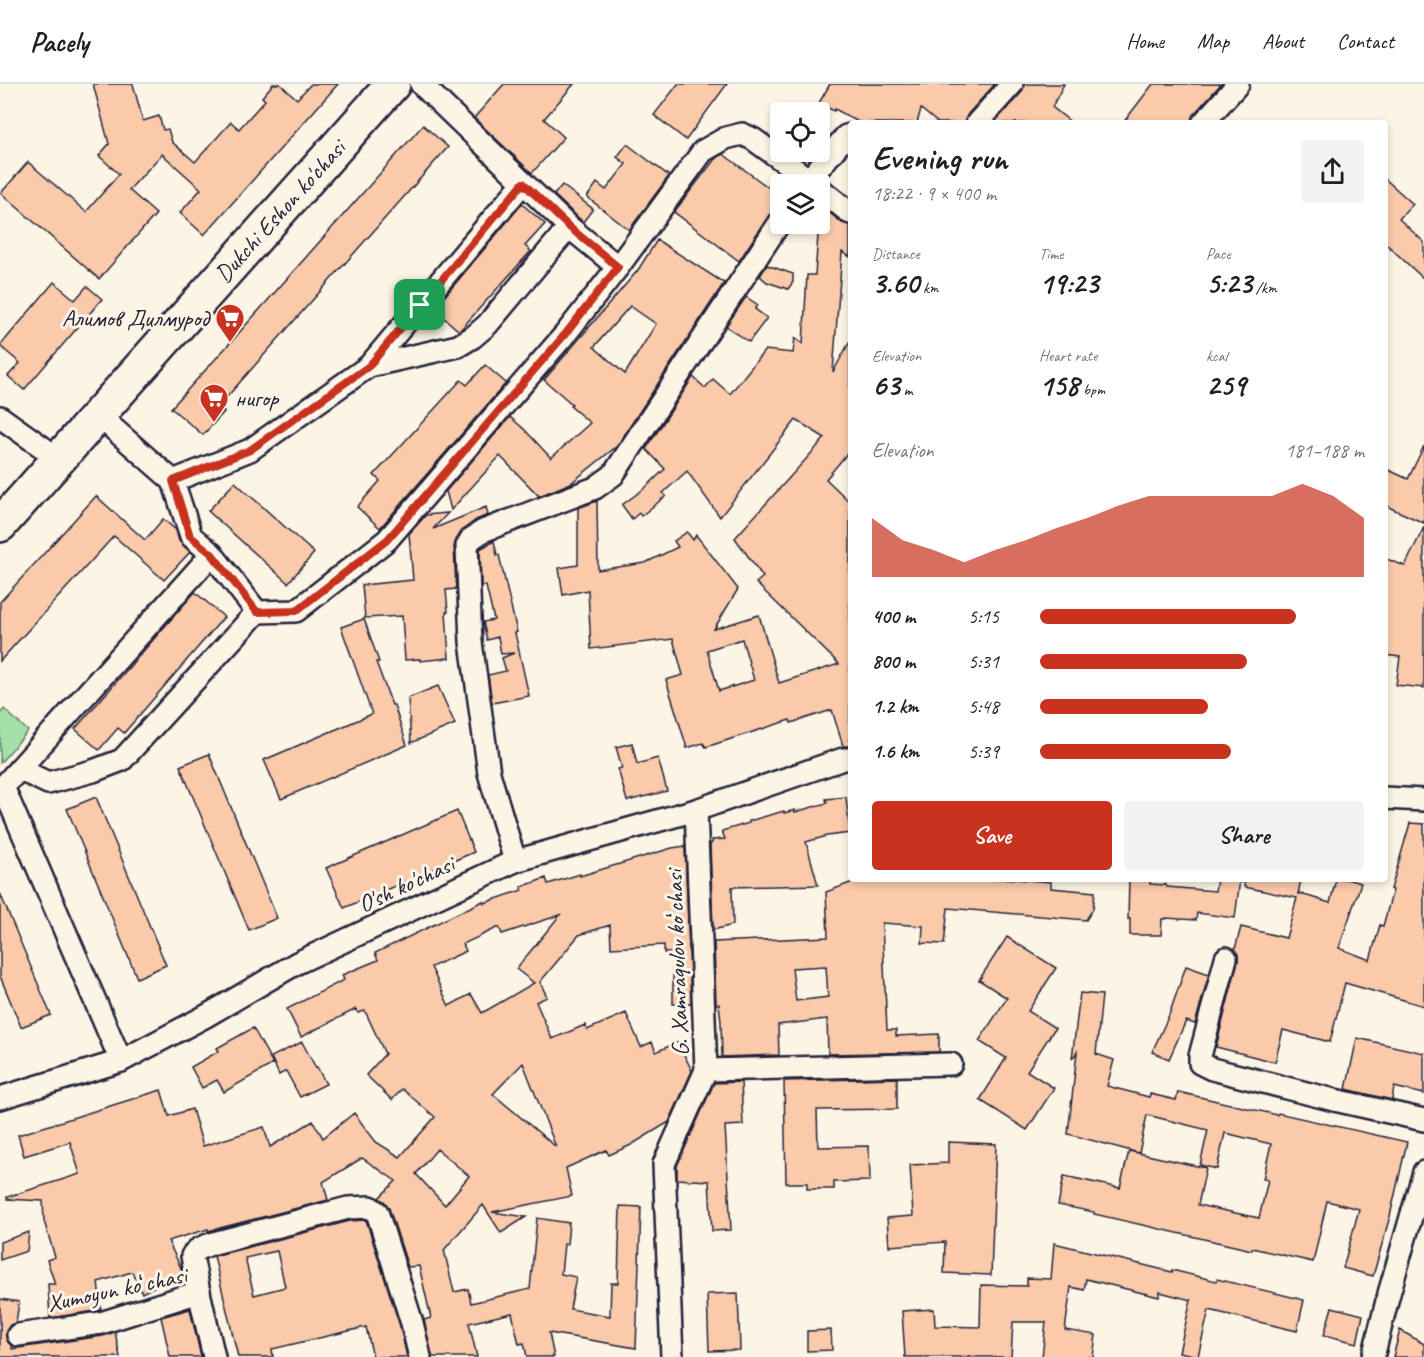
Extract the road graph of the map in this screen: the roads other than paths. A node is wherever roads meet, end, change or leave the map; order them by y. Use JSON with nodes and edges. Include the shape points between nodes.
{"nodes":[{"id":1,"x":393,"y":84,"type":"edge"},
{"id":2,"x":422,"y":84,"type":"edge"},
{"id":3,"x":1012,"y":84,"type":"edge"},
{"id":4,"x":1238,"y":84,"type":"edge"},
{"id":5,"x":980,"y":120,"type":"edge"},
{"id":6,"x":1206,"y":120,"type":"edge"},
{"id":7,"x":848,"y":136,"type":"edge"},
{"id":8,"x":799,"y":174,"type":"edge"},
{"id":9,"x":819,"y":174,"type":"edge"},
{"id":10,"x":523,"y":183,"type":"junction"},
{"id":11,"x":830,"y":194,"type":"edge"},
{"id":12,"x":846,"y":202,"type":"edge"},
{"id":13,"x":569,"y":227,"type":"junction"},
{"id":14,"x":772,"y":234,"type":"edge"},
{"id":15,"x":618,"y":267,"type":"junction"},
{"id":16,"x":369,"y":366,"type":"junction"},
{"id":17,"x":99,"y":416,"type":"junction"},
{"id":18,"x":0,"y":417,"type":"edge"},
{"id":19,"x":59,"y":459,"type":"junction"},
{"id":20,"x":173,"y":481,"type":"junction"},
{"id":21,"x":0,"y":525,"type":"edge"},
{"id":22,"x":212,"y":554,"type":"junction"},
{"id":23,"x":257,"y":612,"type":"junction"},
{"id":24,"x":848,"y":759,"type":"edge"},
{"id":25,"x":19,"y":769,"type":"junction"},
{"id":26,"x":1,"y":788,"type":"edge"},
{"id":27,"x":1388,"y":798,"type":"edge"},
{"id":28,"x":1424,"y":800,"type":"edge"},
{"id":29,"x":696,"y":810,"type":"junction"},
{"id":30,"x":515,"y":861,"type":"junction"},
{"id":31,"x":1226,"y":958,"type":"dead end"},
{"id":32,"x":121,"y":1061,"type":"junction"},
{"id":33,"x":951,"y":1064,"type":"dead end"},
{"id":34,"x":706,"y":1070,"type":"junction"},
{"id":35,"x":0,"y":1098,"type":"edge"},
{"id":36,"x":1424,"y":1120,"type":"edge"},
{"id":37,"x":1424,"y":1172,"type":"edge"},
{"id":38,"x":199,"y":1292,"type":"junction"},
{"id":39,"x":18,"y":1335,"type":"dead end"},
{"id":40,"x":214,"y":1357,"type":"edge"},
{"id":41,"x":420,"y":1357,"type":"edge"},
{"id":42,"x":672,"y":1357,"type":"edge"},
{"id":43,"x":1373,"y":1357,"type":"edge"}],
"edges":[{"from":1,"to":17,"type":"main road","name":"Dukchi Eshon ko'chasi"},
{"from":2,"to":10,"type":"street"},
{"from":3,"to":5,"type":"street"},
{"from":4,"to":6,"type":"street"},
{"from":7,"to":9,"type":"street"},
{"from":8,"to":15,"type":"street","via":[[753,139],[742,134],[726,138],[704,151]]},
{"from":10,"to":13,"type":"street"},
{"from":10,"to":16,"type":"street"},
{"from":11,"to":12,"type":"street"},
{"from":13,"to":15,"type":"street"},
{"from":13,"to":16,"type":"street","via":[[488,326],[473,337],[458,346]]},
{"from":14,"to":30,"type":"street","via":[[613,475],[595,488],[483,531],[467,546],[471,642],[489,773]]},
{"from":15,"to":23,"type":"street","via":[[567,332],[387,540],[296,611]]},
{"from":16,"to":20,"type":"street","via":[[250,450]]},
{"from":17,"to":19,"type":"main road","name":"Dukchi Eshon ko'chasi"},
{"from":17,"to":20,"type":"street"},
{"from":18,"to":19,"type":"street"},
{"from":19,"to":21,"type":"main road","name":"Dukchi Eshon ko'chasi"},
{"from":20,"to":22,"type":"street","via":[[190,536]]},
{"from":22,"to":23,"type":"street"},
{"from":22,"to":25,"type":"street"},
{"from":23,"to":25,"type":"street","via":[[122,760],[48,783]]},
{"from":24,"to":29,"type":"street","name":"O'sh ko'chasi"},
{"from":25,"to":26,"type":"street"},
{"from":26,"to":32,"type":"street"},
{"from":27,"to":28,"type":"street"},
{"from":29,"to":30,"type":"street","name":"O'sh ko'chasi"},
{"from":29,"to":34,"type":"street","name":"G. Xamraqulov koʻchasi"},
{"from":30,"to":32,"type":"street","name":"O'sh ko'chasi","via":[[297,963]]},
{"from":31,"to":36,"type":"street","via":[[1200,1056],[1203,1066]]},
{"from":32,"to":35,"type":"street","name":"O'sh ko'chasi"},
{"from":33,"to":34,"type":"street"},
{"from":34,"to":42,"type":"street","name":"G. Xamraqulov koʻchasi","via":[[664,1164]]},
{"from":37,"to":43,"type":"street"},
{"from":38,"to":39,"type":"street","name":"Xumoyun koʻchasi","via":[[101,1323]]},
{"from":38,"to":40,"type":"street","name":"Xumoyun koʻchasi"},
{"from":38,"to":41,"type":"street","via":[[192,1256],[199,1249],[348,1208],[370,1207],[376,1212]]}]}
